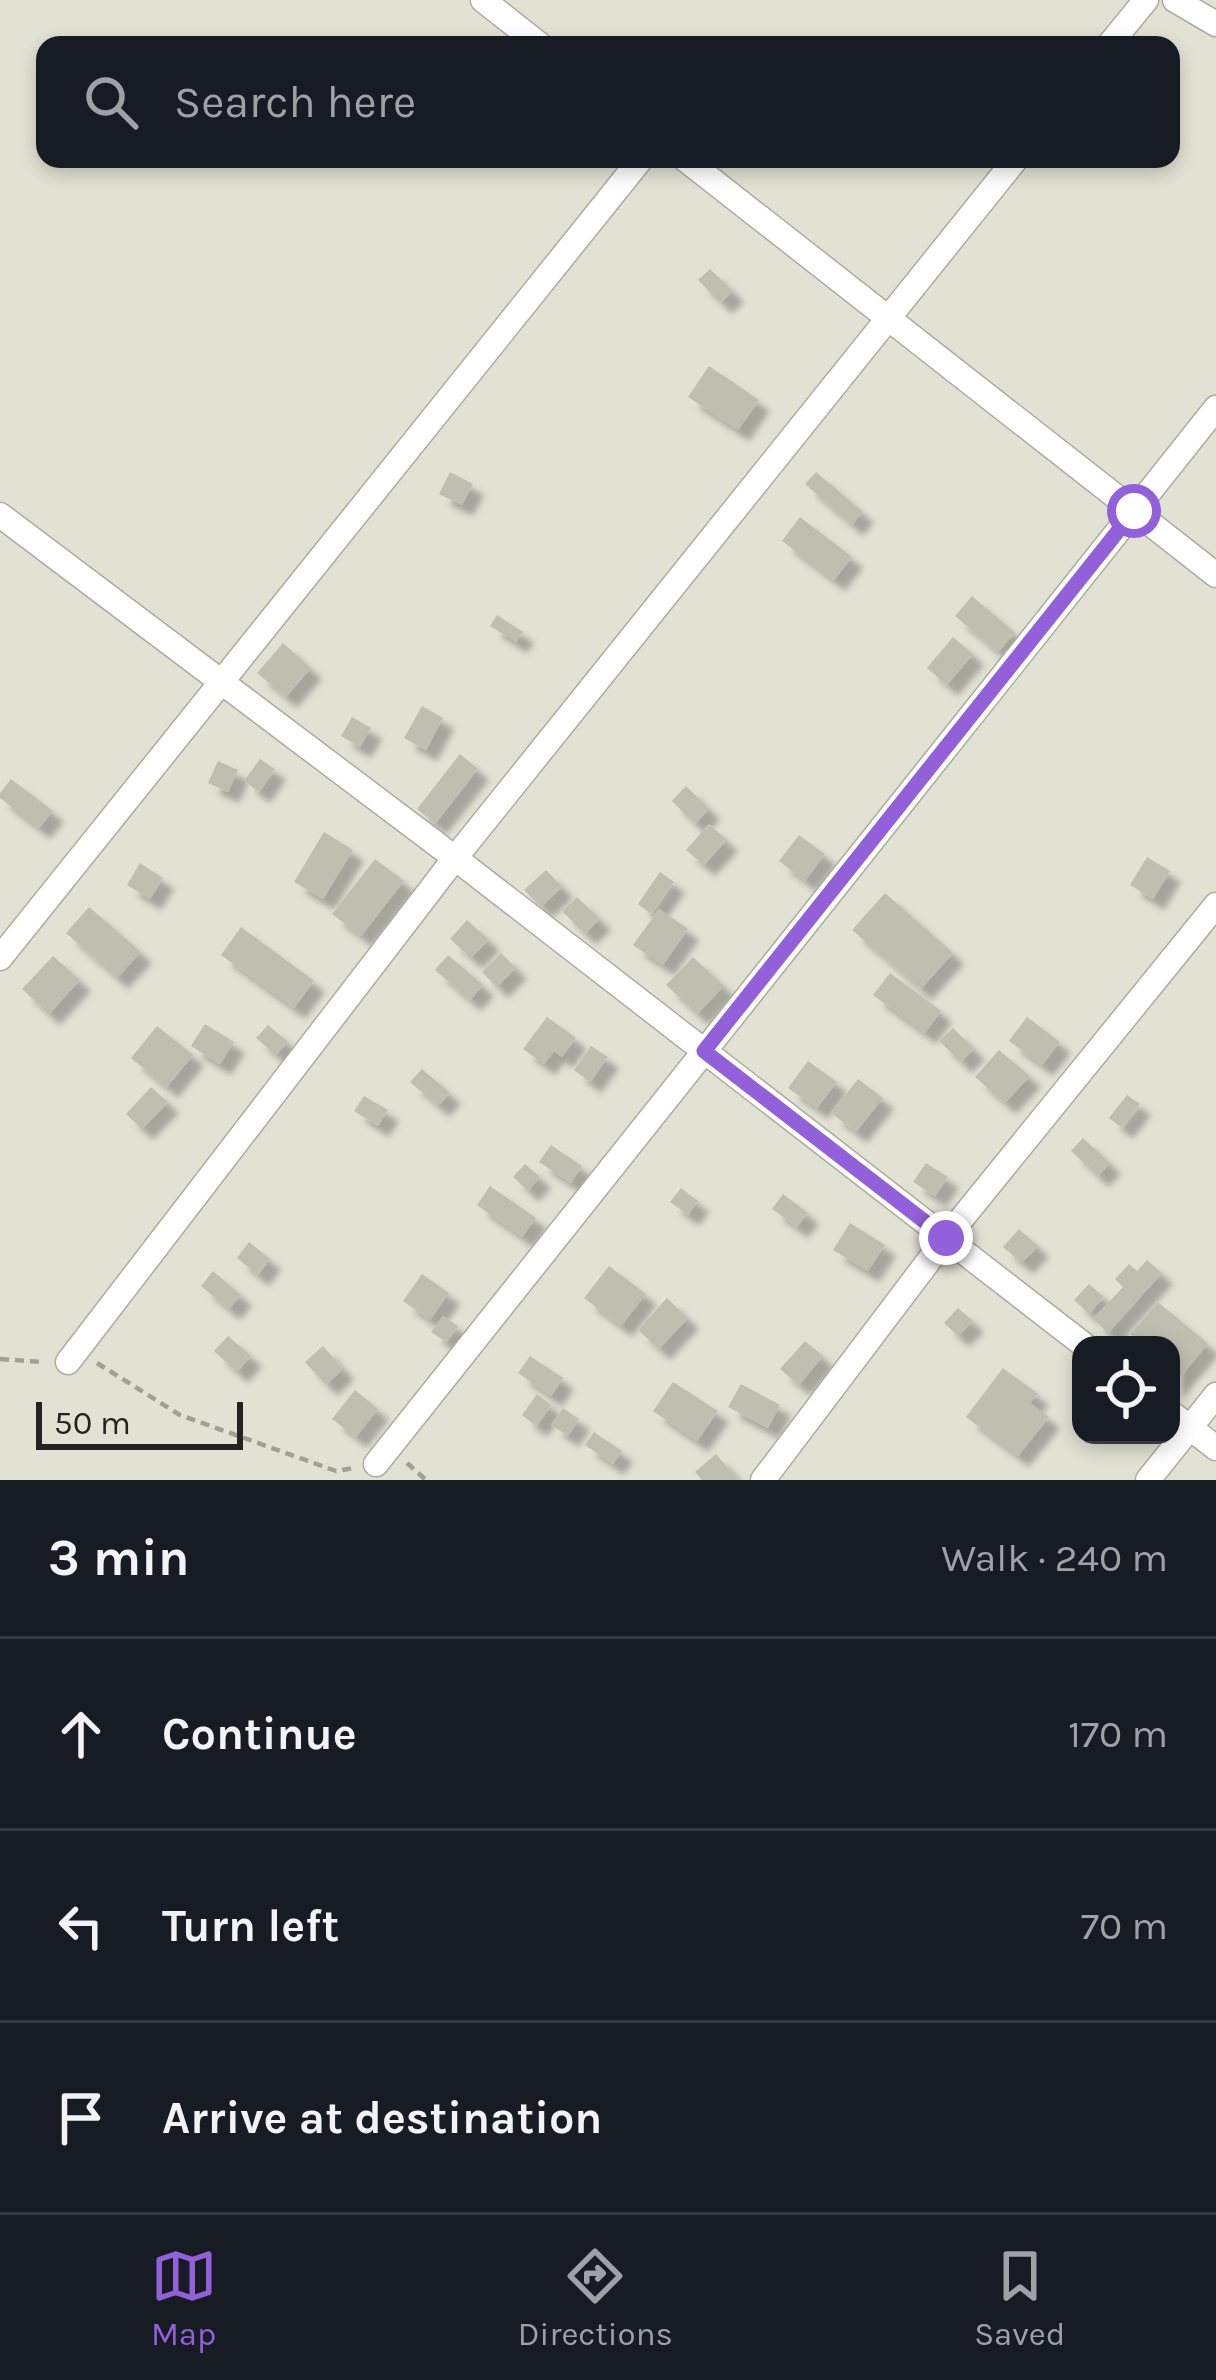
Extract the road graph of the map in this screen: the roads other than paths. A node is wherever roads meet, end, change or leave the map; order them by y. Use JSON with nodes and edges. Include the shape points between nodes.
{"nodes":[{"id":1,"x":482,"y":0,"type":"edge"},
{"id":2,"x":1146,"y":0,"type":"edge"},
{"id":3,"x":1175,"y":0,"type":"edge"},
{"id":4,"x":1216,"y":24,"type":"edge"},
{"id":5,"x":528,"y":36,"type":"edge"},
{"id":6,"x":1116,"y":36,"type":"edge"},
{"id":7,"x":634,"y":168,"type":"edge"},
{"id":8,"x":697,"y":168,"type":"edge"},
{"id":9,"x":1009,"y":168,"type":"edge"},
{"id":10,"x":887,"y":317,"type":"junction"},
{"id":11,"x":1216,"y":408,"type":"edge"},
{"id":12,"x":1134,"y":511,"type":"junction"},
{"id":13,"x":0,"y":515,"type":"edge"},
{"id":14,"x":1216,"y":575,"type":"edge"},
{"id":15,"x":221,"y":682,"type":"junction"},
{"id":16,"x":455,"y":858,"type":"junction"},
{"id":17,"x":1216,"y":905,"type":"edge"},
{"id":18,"x":0,"y":958,"type":"edge"},
{"id":19,"x":704,"y":1051,"type":"junction"},
{"id":20,"x":946,"y":1238,"type":"junction"},
{"id":21,"x":1072,"y":1336,"type":"edge"},
{"id":22,"x":72,"y":1356,"type":"road end"},
{"id":23,"x":1216,"y":1395,"type":"edge"},
{"id":24,"x":1181,"y":1420,"type":"edge"},
{"id":25,"x":1216,"y":1448,"type":"edge"},
{"id":26,"x":376,"y":1464,"type":"road end"},
{"id":27,"x":763,"y":1480,"type":"edge"},
{"id":28,"x":1148,"y":1480,"type":"edge"}],
"edges":[{"from":1,"to":5,"type":"street"},
{"from":2,"to":6,"type":"street"},
{"from":3,"to":4,"type":"street"},
{"from":7,"to":15,"type":"street"},
{"from":8,"to":10,"type":"street"},
{"from":9,"to":10,"type":"street"},
{"from":10,"to":12,"type":"street"},
{"from":10,"to":16,"type":"street"},
{"from":11,"to":12,"type":"street"},
{"from":12,"to":14,"type":"street"},
{"from":12,"to":19,"type":"street"},
{"from":13,"to":15,"type":"street"},
{"from":15,"to":16,"type":"street"},
{"from":15,"to":18,"type":"street"},
{"from":16,"to":19,"type":"street"},
{"from":16,"to":22,"type":"street"},
{"from":17,"to":20,"type":"street"},
{"from":19,"to":20,"type":"street"},
{"from":19,"to":26,"type":"street"},
{"from":20,"to":21,"type":"street"},
{"from":20,"to":27,"type":"street"},
{"from":23,"to":24,"type":"street"},
{"from":24,"to":25,"type":"street"},
{"from":24,"to":28,"type":"street"}]}
